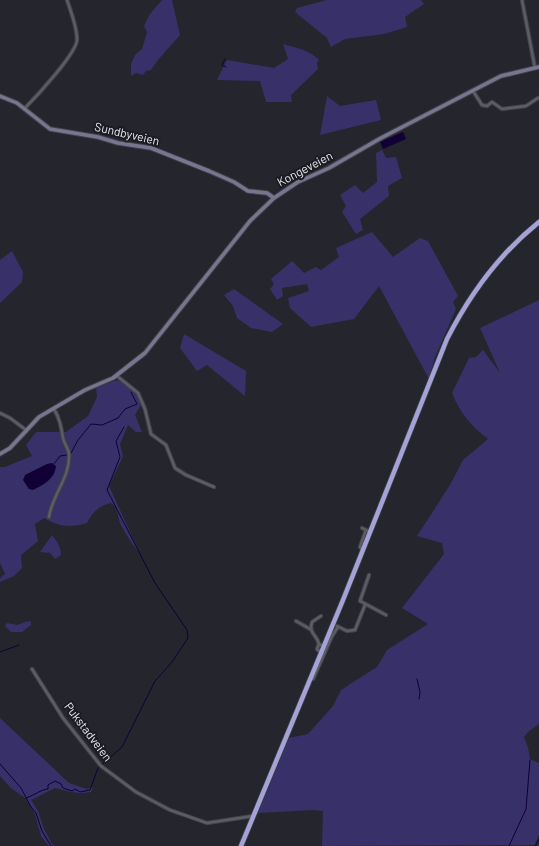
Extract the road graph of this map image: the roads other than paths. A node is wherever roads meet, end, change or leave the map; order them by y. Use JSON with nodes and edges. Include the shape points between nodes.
{"nodes":[{"id":1,"x":67,"y":0,"type":"edge"},
{"id":2,"x":522,"y":0,"type":"edge"},
{"id":3,"x":537,"y":67,"type":"edge"},
{"id":4,"x":473,"y":91,"type":"junction"},
{"id":5,"x":0,"y":96,"type":"edge"},
{"id":6,"x":538,"y":98,"type":"dead end"},
{"id":7,"x":24,"y":109,"type":"junction"},
{"id":8,"x":274,"y":198,"type":"junction"},
{"id":9,"x":539,"y":222,"type":"edge"},
{"id":10,"x":117,"y":376,"type":"junction"},
{"id":11,"x":54,"y":409,"type":"junction"},
{"id":12,"x":0,"y":413,"type":"edge"},
{"id":13,"x":26,"y":430,"type":"junction"},
{"id":14,"x":0,"y":454,"type":"edge"},
{"id":15,"x":214,"y":486,"type":"dead end"},
{"id":16,"x":49,"y":517,"type":"dead end"},
{"id":17,"x":362,"y":528,"type":"dead end"},
{"id":18,"x":368,"y":531,"type":"junction"},
{"id":19,"x":370,"y":575,"type":"dead end"},
{"id":20,"x":365,"y":605,"type":"junction"},
{"id":21,"x":386,"y":615,"type":"dead end"},
{"id":22,"x":321,"y":616,"type":"dead end"},
{"id":23,"x":296,"y":621,"type":"dead end"},
{"id":24,"x":333,"y":624,"type":"junction"},
{"id":25,"x":338,"y":627,"type":"junction"},
{"id":26,"x":310,"y":628,"type":"junction"},
{"id":27,"x":319,"y":644,"type":"junction"},
{"id":28,"x":324,"y":646,"type":"junction"},
{"id":29,"x":319,"y":651,"type":"dead end"},
{"id":30,"x":32,"y":669,"type":"dead end"},
{"id":31,"x":313,"y":680,"type":"dead end"},
{"id":32,"x":254,"y":816,"type":"junction"},
{"id":33,"x":241,"y":846,"type":"edge"}],
"edges":[{"from":1,"to":7,"type":"street","via":[[77,38],[76,44],[63,64]]},
{"from":2,"to":3,"type":"street"},
{"from":3,"to":4,"type":"main road","name":"Kongeveien","via":[[501,76]]},
{"from":4,"to":6,"type":"street","via":[[482,105],[487,106],[492,102],[502,109],[526,106]]},
{"from":4,"to":8,"type":"main road","name":"Kongeveien","via":[[298,182]]},
{"from":5,"to":7,"type":"main road","name":"Sundbyveien"},
{"from":7,"to":8,"type":"main road","name":"Sundbyveien","via":[[53,130],[98,137],[118,144],[151,148],[234,182],[248,191],[266,193]]},
{"from":8,"to":10,"type":"main road","name":"Kongeveien","via":[[250,221],[150,347]]},
{"from":9,"to":18,"type":"highway","via":[[491,270],[460,314]]},
{"from":10,"to":11,"type":"main road","name":"Kongeveien","via":[[85,390]]},
{"from":10,"to":15,"type":"street","via":[[138,393],[151,434],[166,445],[175,468]]},
{"from":11,"to":13,"type":"main road","name":"Kongeveien","via":[[36,419]]},
{"from":11,"to":16,"type":"street","via":[[61,423],[69,456],[66,475]]},
{"from":12,"to":13,"type":"street"},
{"from":13,"to":14,"type":"main road","name":"Kongeveien","via":[[10,448]]},
{"from":17,"to":18,"type":"street"},
{"from":18,"to":24,"type":"highway","via":[[363,550]]},
{"from":19,"to":20,"type":"street","via":[[360,600]]},
{"from":20,"to":21,"type":"street"},
{"from":20,"to":25,"type":"street","via":[[355,630],[348,631]]},
{"from":22,"to":26,"type":"street","via":[[312,622]]},
{"from":23,"to":26,"type":"street"},
{"from":24,"to":25,"type":"street"},
{"from":24,"to":28,"type":"highway"},
{"from":25,"to":31,"type":"street"},
{"from":26,"to":27,"type":"street"},
{"from":27,"to":28,"type":"street"},
{"from":27,"to":29,"type":"street"},
{"from":28,"to":32,"type":"highway"},
{"from":30,"to":32,"type":"street","name":"Pukstadveien","via":[[63,718],[100,765],[121,782],[150,800],[205,823]]},
{"from":32,"to":33,"type":"highway"}]}
